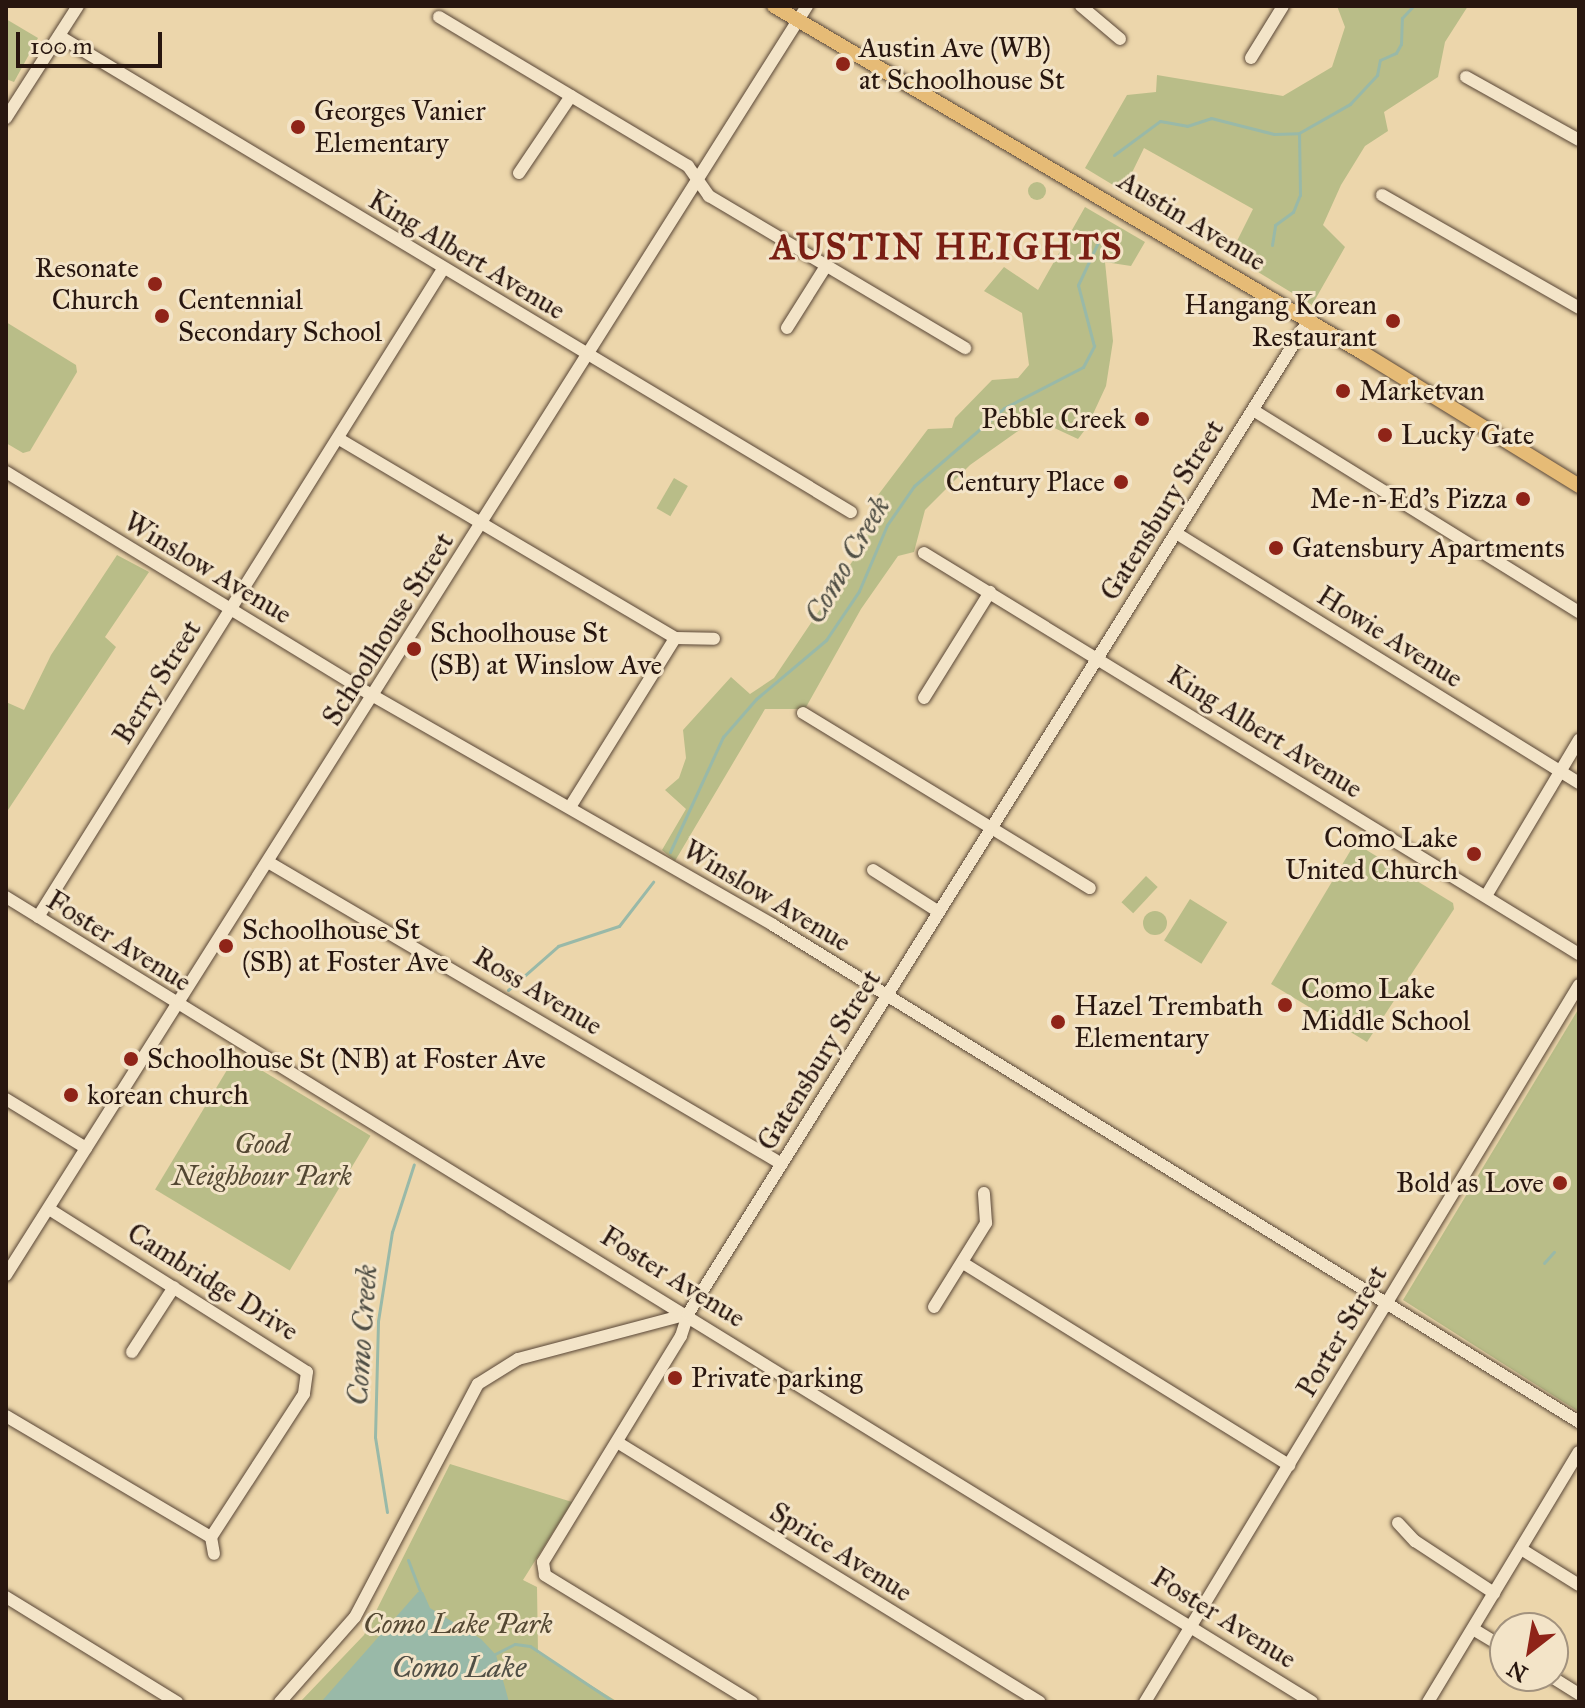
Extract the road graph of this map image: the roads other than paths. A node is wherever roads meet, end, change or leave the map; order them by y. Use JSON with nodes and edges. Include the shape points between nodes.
{"nodes":[{"id":1,"x":78,"y":6,"type":"edge"},
{"id":2,"x":774,"y":6,"type":"edge"},
{"id":3,"x":807,"y":6,"type":"edge"},
{"id":4,"x":1081,"y":6,"type":"edge"},
{"id":5,"x":1283,"y":6,"type":"edge"},
{"id":6,"x":439,"y":17,"type":"dead end"},
{"id":7,"x":798,"y":21,"type":"junction"},
{"id":8,"x":59,"y":36,"type":"junction"},
{"id":9,"x":1120,"y":39,"type":"dead end"},
{"id":10,"x":1251,"y":58,"type":"dead end"},
{"id":11,"x":1466,"y":77,"type":"dead end"},
{"id":12,"x":571,"y":96,"type":"junction"},
{"id":13,"x":6,"y":118,"type":"edge"},
{"id":14,"x":1579,"y":140,"type":"edge"},
{"id":15,"x":519,"y":173,"type":"dead end"},
{"id":16,"x":699,"y":181,"type":"junction"},
{"id":17,"x":1382,"y":195,"type":"dead end"},
{"id":18,"x":826,"y":266,"type":"junction"},
{"id":19,"x":443,"y":269,"type":"junction"},
{"id":20,"x":1579,"y":308,"type":"edge"},
{"id":21,"x":1308,"y":321,"type":"junction"},
{"id":22,"x":787,"y":328,"type":"dead end"},
{"id":23,"x":965,"y":348,"type":"dead end"},
{"id":24,"x":588,"y":355,"type":"junction"},
{"id":25,"x":1253,"y":410,"type":"junction"},
{"id":26,"x":339,"y":439,"type":"junction"},
{"id":27,"x":6,"y":472,"type":"edge"},
{"id":28,"x":1579,"y":486,"type":"edge"},
{"id":29,"x":851,"y":512,"type":"dead end"},
{"id":30,"x":482,"y":525,"type":"junction"},
{"id":31,"x":1176,"y":533,"type":"junction"},
{"id":32,"x":924,"y":553,"type":"dead end"},
{"id":33,"x":990,"y":592,"type":"junction"},
{"id":34,"x":230,"y":609,"type":"junction"},
{"id":35,"x":1579,"y":612,"type":"edge"},
{"id":36,"x":675,"y":638,"type":"junction"},
{"id":37,"x":714,"y":639,"type":"dead end"},
{"id":38,"x":1099,"y":658,"type":"junction"},
{"id":39,"x":374,"y":694,"type":"junction"},
{"id":40,"x":924,"y":698,"type":"dead end"},
{"id":41,"x":803,"y":713,"type":"dead end"},
{"id":42,"x":1579,"y":740,"type":"edge"},
{"id":43,"x":1561,"y":771,"type":"junction"},
{"id":44,"x":1579,"y":783,"type":"edge"},
{"id":45,"x":570,"y":807,"type":"junction"},
{"id":46,"x":992,"y":828,"type":"junction"},
{"id":47,"x":268,"y":862,"type":"junction"},
{"id":48,"x":873,"y":870,"type":"dead end"},
{"id":49,"x":1090,"y":888,"type":"dead end"},
{"id":50,"x":1486,"y":896,"type":"junction"},
{"id":51,"x":6,"y":897,"type":"edge"},
{"id":52,"x":939,"y":912,"type":"junction"},
{"id":53,"x":38,"y":917,"type":"junction"},
{"id":54,"x":1579,"y":954,"type":"edge"},
{"id":55,"x":1579,"y":985,"type":"edge"},
{"id":56,"x":887,"y":996,"type":"junction"},
{"id":57,"x":177,"y":1006,"type":"junction"},
{"id":58,"x":6,"y":1099,"type":"edge"},
{"id":59,"x":86,"y":1148,"type":"junction"},
{"id":60,"x":782,"y":1164,"type":"junction"},
{"id":61,"x":984,"y":1193,"type":"dead end"},
{"id":62,"x":49,"y":1209,"type":"junction"},
{"id":63,"x":10,"y":1258,"type":"edge"},
{"id":64,"x":963,"y":1263,"type":"junction"},
{"id":65,"x":6,"y":1275,"type":"edge"},
{"id":66,"x":174,"y":1287,"type":"junction"},
{"id":67,"x":1387,"y":1304,"type":"junction"},
{"id":68,"x":934,"y":1307,"type":"dead end"},
{"id":69,"x":688,"y":1314,"type":"junction"},
{"id":70,"x":132,"y":1352,"type":"dead end"},
{"id":71,"x":6,"y":1416,"type":"edge"},
{"id":72,"x":1579,"y":1422,"type":"edge"},
{"id":73,"x":617,"y":1442,"type":"junction"},
{"id":74,"x":1579,"y":1452,"type":"edge"},
{"id":75,"x":1289,"y":1465,"type":"junction"},
{"id":76,"x":1398,"y":1523,"type":"dead end"},
{"id":77,"x":211,"y":1537,"type":"junction"},
{"id":78,"x":1521,"y":1549,"type":"junction"},
{"id":79,"x":214,"y":1554,"type":"dead end"},
{"id":80,"x":1579,"y":1585,"type":"edge"},
{"id":81,"x":1494,"y":1593,"type":"junction"},
{"id":82,"x":6,"y":1597,"type":"edge"},
{"id":83,"x":1192,"y":1627,"type":"junction"},
{"id":84,"x":1473,"y":1629,"type":"junction"},
{"id":85,"x":1489,"y":1638,"type":"edge"},
{"id":86,"x":177,"y":1702,"type":"edge"},
{"id":87,"x":280,"y":1702,"type":"edge"},
{"id":88,"x":752,"y":1702,"type":"edge"},
{"id":89,"x":1039,"y":1702,"type":"edge"},
{"id":90,"x":1145,"y":1702,"type":"edge"},
{"id":91,"x":1312,"y":1702,"type":"edge"},
{"id":92,"x":1428,"y":1702,"type":"edge"}],
"edges":[{"from":1,"to":8,"type":"street"},
{"from":2,"to":7,"type":"main road","name":"Austin Avenue"},
{"from":3,"to":7,"type":"street","name":"Schoolhouse Street"},
{"from":4,"to":9,"type":"street"},
{"from":5,"to":10,"type":"street"},
{"from":6,"to":12,"type":"street"},
{"from":7,"to":16,"type":"street","name":"Schoolhouse Street"},
{"from":7,"to":21,"type":"main road","name":"Austin Avenue"},
{"from":8,"to":13,"type":"street"},
{"from":8,"to":19,"type":"street","name":"King Albert Avenue"},
{"from":11,"to":14,"type":"street"},
{"from":12,"to":15,"type":"street"},
{"from":12,"to":16,"type":"street","via":[[688,166]]},
{"from":16,"to":18,"type":"street","via":[[709,196]]},
{"from":16,"to":24,"type":"street","name":"Schoolhouse Street"},
{"from":17,"to":20,"type":"street"},
{"from":18,"to":22,"type":"street"},
{"from":18,"to":23,"type":"street"},
{"from":19,"to":24,"type":"street","name":"King Albert Avenue"},
{"from":19,"to":26,"type":"street","name":"Berry Street"},
{"from":21,"to":25,"type":"street","name":"Gatensbury Street"},
{"from":21,"to":28,"type":"main road","name":"Austin Avenue"},
{"from":24,"to":29,"type":"street","name":"King Albert Avenue"},
{"from":24,"to":30,"type":"street","name":"Schoolhouse Street"},
{"from":25,"to":31,"type":"street","name":"Gatensbury Street"},
{"from":25,"to":35,"type":"street"},
{"from":26,"to":30,"type":"street"},
{"from":26,"to":34,"type":"street","name":"Berry Street"},
{"from":27,"to":34,"type":"street","name":"Winslow Avenue"},
{"from":30,"to":36,"type":"street"},
{"from":30,"to":39,"type":"street","name":"Schoolhouse Street"},
{"from":31,"to":38,"type":"street","name":"Gatensbury Street"},
{"from":31,"to":43,"type":"street","name":"Howie Avenue"},
{"from":32,"to":33,"type":"street","name":"King Albert Avenue"},
{"from":33,"to":38,"type":"street","name":"King Albert Avenue"},
{"from":33,"to":40,"type":"street"},
{"from":34,"to":39,"type":"street","name":"Winslow Avenue"},
{"from":34,"to":53,"type":"street","name":"Berry Street"},
{"from":36,"to":37,"type":"street"},
{"from":36,"to":45,"type":"street"},
{"from":38,"to":46,"type":"street","name":"Gatensbury Street"},
{"from":38,"to":50,"type":"street","name":"King Albert Avenue"},
{"from":39,"to":45,"type":"street","name":"Winslow Avenue"},
{"from":39,"to":47,"type":"street","name":"Schoolhouse Street"},
{"from":41,"to":46,"type":"street"},
{"from":42,"to":43,"type":"street"},
{"from":43,"to":44,"type":"street","name":"Howie Avenue"},
{"from":43,"to":50,"type":"street"},
{"from":45,"to":56,"type":"street","name":"Winslow Avenue"},
{"from":46,"to":49,"type":"street"},
{"from":46,"to":52,"type":"street","name":"Gatensbury Street"},
{"from":47,"to":57,"type":"street","name":"Schoolhouse Street"},
{"from":47,"to":60,"type":"street","name":"Ross Avenue"},
{"from":48,"to":52,"type":"street"},
{"from":50,"to":54,"type":"street","name":"King Albert Avenue"},
{"from":51,"to":53,"type":"street","name":"Foster Avenue"},
{"from":52,"to":56,"type":"street","name":"Gatensbury Street"},
{"from":53,"to":57,"type":"street","name":"Foster Avenue"},
{"from":55,"to":67,"type":"street","name":"Porter Street"},
{"from":56,"to":60,"type":"street","name":"Gatensbury Street"},
{"from":56,"to":67,"type":"street","name":"Winslow Avenue"},
{"from":57,"to":59,"type":"street","name":"Schoolhouse Street"},
{"from":57,"to":69,"type":"street","name":"Foster Avenue"},
{"from":58,"to":59,"type":"street"},
{"from":59,"to":62,"type":"street","name":"Schoolhouse Street"},
{"from":60,"to":69,"type":"street","name":"Gatensbury Street"},
{"from":61,"to":64,"type":"street","via":[[986,1223]]},
{"from":62,"to":63,"type":"street","name":"Schoolhouse Street"},
{"from":62,"to":66,"type":"street","name":"Cambridge Drive"},
{"from":63,"to":65,"type":"street","name":"Schoolhouse Street"},
{"from":64,"to":68,"type":"street"},
{"from":64,"to":75,"type":"street"},
{"from":66,"to":70,"type":"street"},
{"from":66,"to":77,"type":"street","name":"Cambridge Drive","via":[[295,1360],[308,1378],[304,1394]]},
{"from":67,"to":72,"type":"street","name":"Winslow Avenue"},
{"from":67,"to":75,"type":"street","name":"Porter Street"},
{"from":69,"to":73,"type":"street","name":"Gatensbury Street"},
{"from":69,"to":83,"type":"street","name":"Foster Avenue"},
{"from":69,"to":87,"type":"street","via":[[518,1359],[484,1379],[462,1407],[355,1617]]},
{"from":71,"to":77,"type":"street"},
{"from":73,"to":88,"type":"street","name":"Gatensbury Street","via":[[541,1568]]},
{"from":73,"to":89,"type":"street","name":"Sprice Avenue"},
{"from":74,"to":78,"type":"street"},
{"from":75,"to":83,"type":"street","name":"Porter Street"},
{"from":76,"to":81,"type":"street","via":[[1415,1541]]},
{"from":77,"to":79,"type":"street"},
{"from":78,"to":80,"type":"street"},
{"from":78,"to":81,"type":"street"},
{"from":81,"to":84,"type":"street"},
{"from":82,"to":86,"type":"street"},
{"from":83,"to":90,"type":"street","name":"Porter Street"},
{"from":83,"to":91,"type":"street","name":"Foster Avenue"},
{"from":84,"to":85,"type":"street"},
{"from":84,"to":92,"type":"street"}]}
